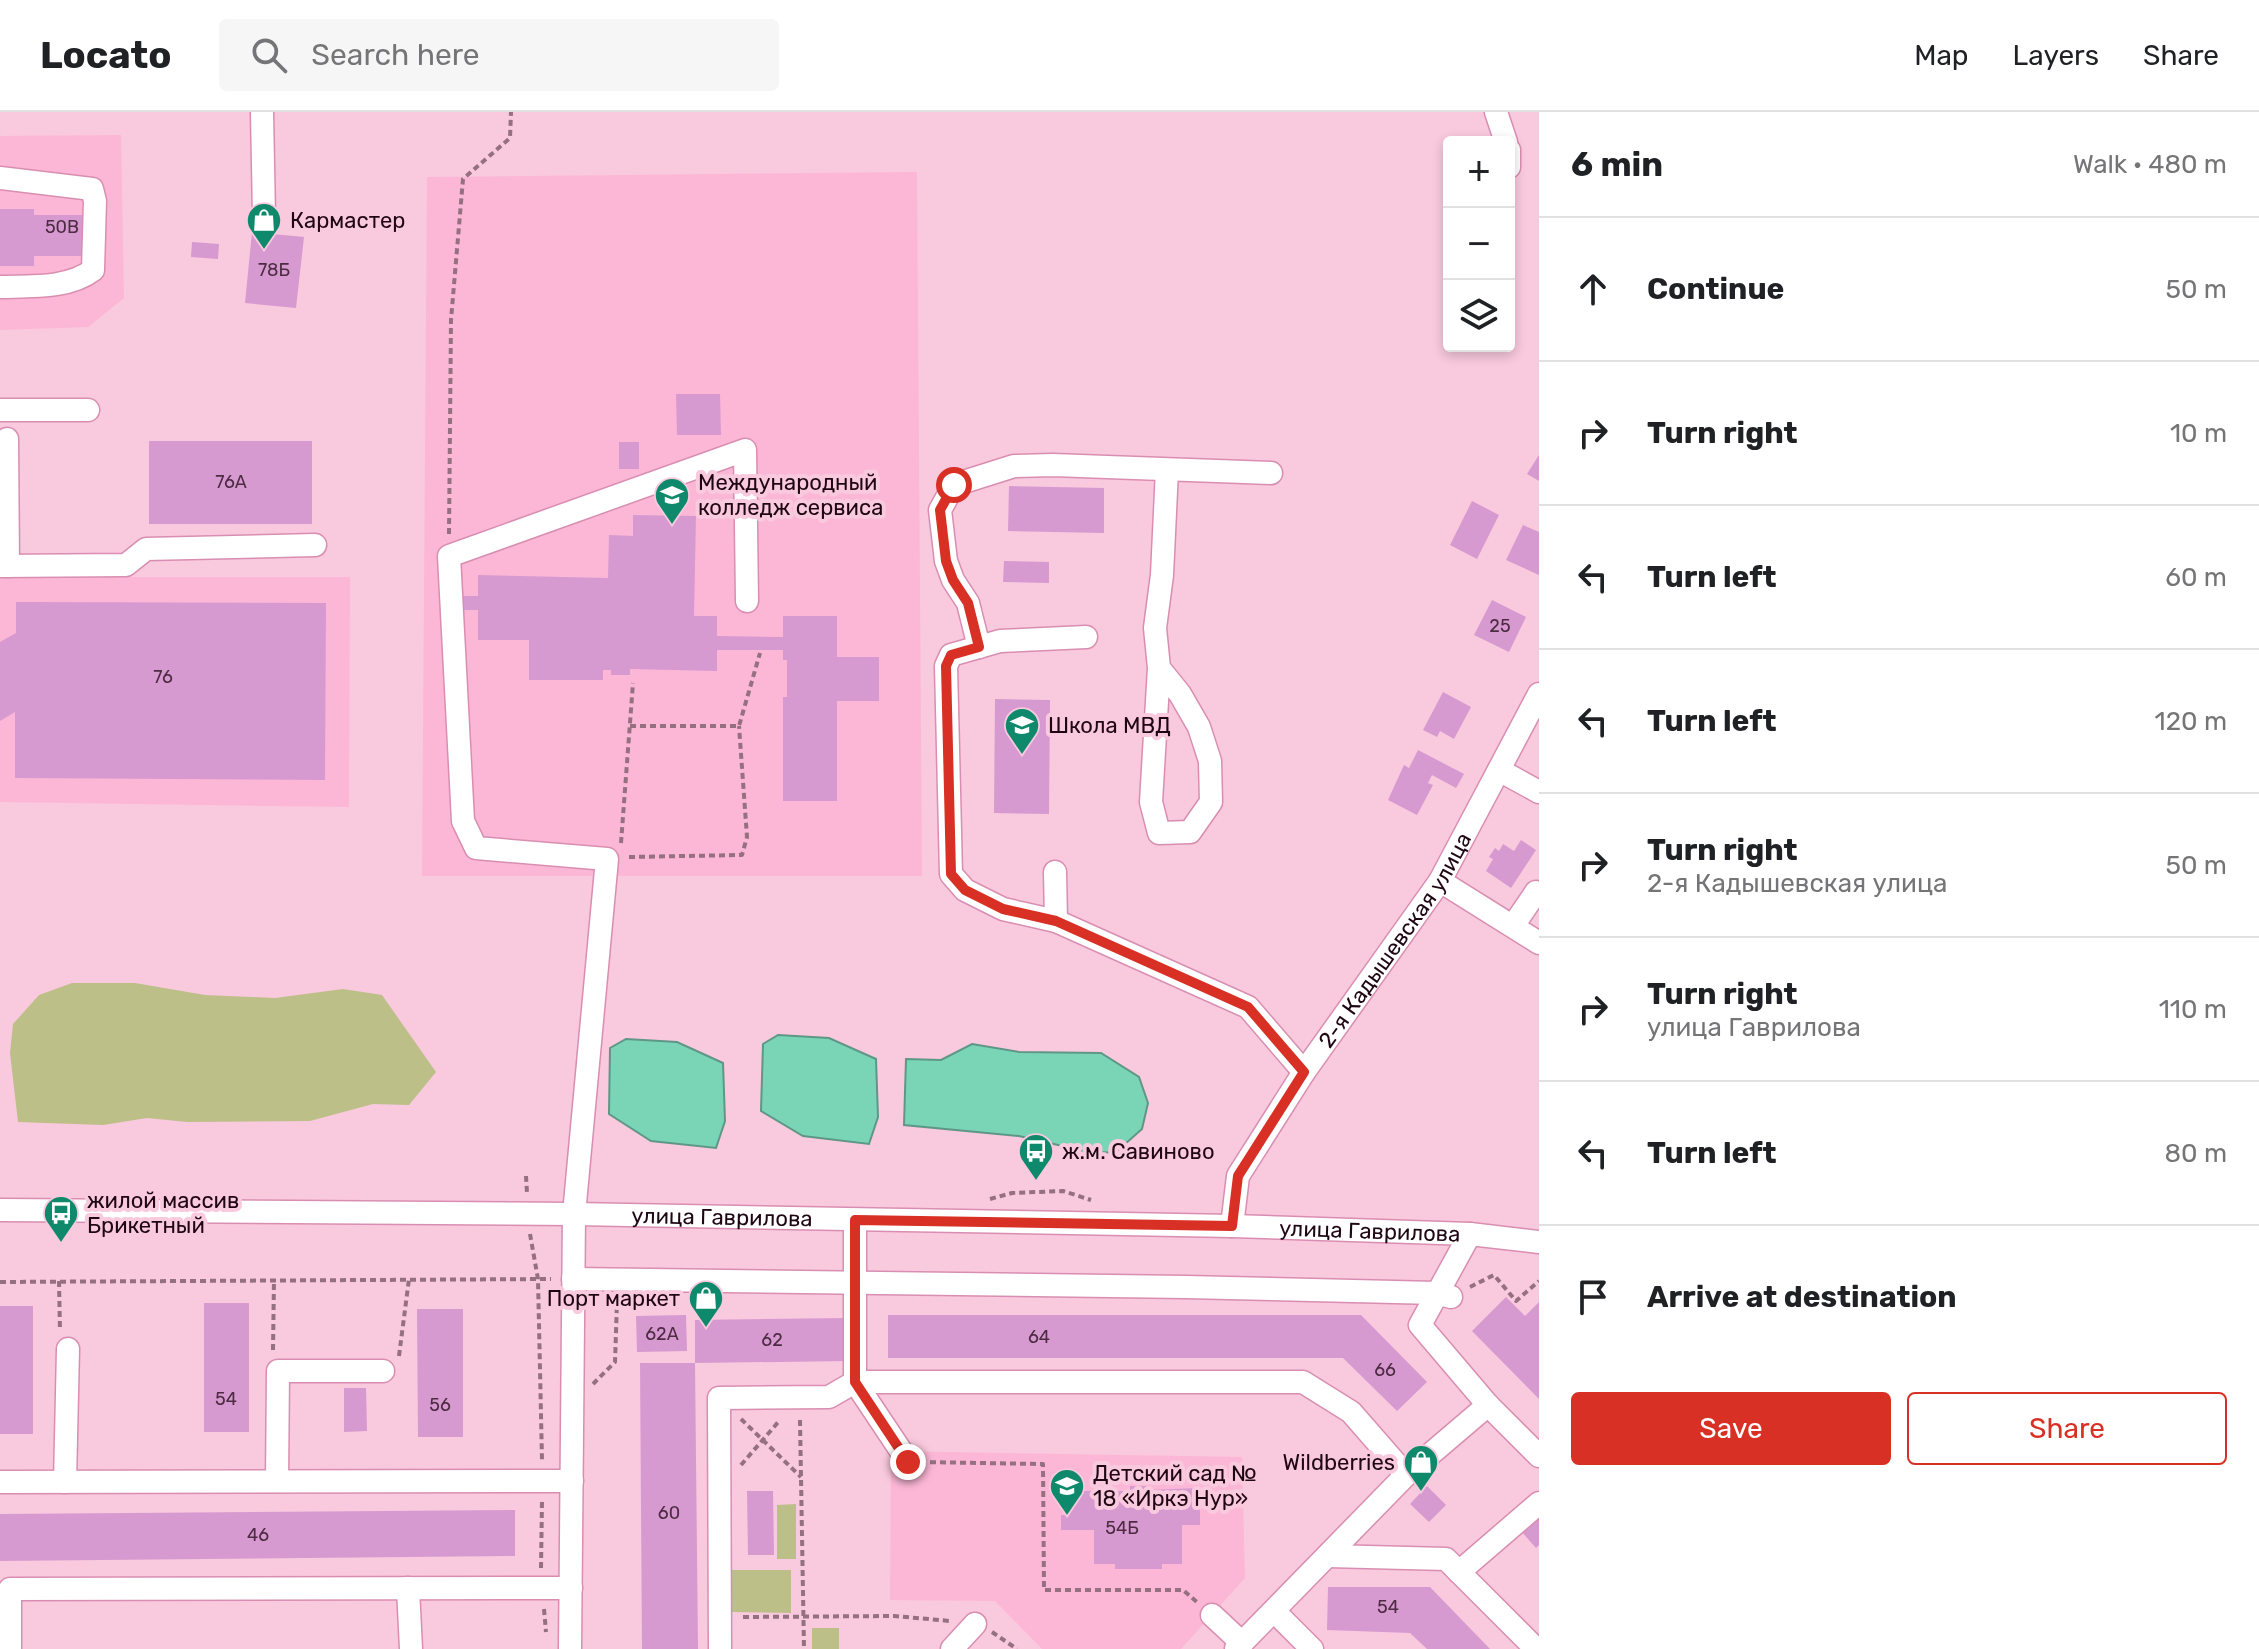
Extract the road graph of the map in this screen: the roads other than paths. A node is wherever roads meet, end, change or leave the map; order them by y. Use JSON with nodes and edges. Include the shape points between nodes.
{"nodes":[{"id":1,"x":262,"y":112,"type":"edge"},
{"id":2,"x":1496,"y":112,"type":"edge"},
{"id":3,"x":1504,"y":136,"type":"edge"},
{"id":4,"x":0,"y":178,"type":"edge"},
{"id":5,"x":264,"y":216,"type":"dead end"},
{"id":6,"x":0,"y":287,"type":"edge"},
{"id":7,"x":0,"y":410,"type":"edge"},
{"id":8,"x":88,"y":410,"type":"dead end"},
{"id":9,"x":7,"y":439,"type":"dead end"},
{"id":10,"x":1167,"y":470,"type":"junction"},
{"id":11,"x":1271,"y":473,"type":"dead end"},
{"id":12,"x":315,"y":545,"type":"dead end"},
{"id":13,"x":4,"y":566,"type":"edge"},
{"id":14,"x":747,"y":601,"type":"dead end"},
{"id":15,"x":1086,"y":637,"type":"dead end"},
{"id":16,"x":979,"y":647,"type":"junction"},
{"id":17,"x":1159,"y":668,"type":"junction"},
{"id":18,"x":1539,"y":694,"type":"edge"},
{"id":19,"x":1499,"y":770,"type":"junction"},
{"id":20,"x":1539,"y":792,"type":"edge"},
{"id":21,"x":1055,"y":872,"type":"dead end"},
{"id":22,"x":1440,"y":881,"type":"junction"},
{"id":23,"x":1536,"y":892,"type":"dead end"},
{"id":24,"x":1056,"y":921,"type":"junction"},
{"id":25,"x":1513,"y":926,"type":"junction"},
{"id":26,"x":1539,"y":943,"type":"edge"},
{"id":27,"x":1304,"y":1072,"type":"junction"},
{"id":28,"x":0,"y":1210,"type":"edge"},
{"id":29,"x":574,"y":1214,"type":"junction"},
{"id":30,"x":855,"y":1220,"type":"junction"},
{"id":31,"x":1232,"y":1226,"type":"junction"},
{"id":32,"x":1470,"y":1234,"type":"junction"},
{"id":33,"x":1539,"y":1242,"type":"edge"},
{"id":34,"x":573,"y":1279,"type":"junction"},
{"id":35,"x":855,"y":1283,"type":"junction"},
{"id":36,"x":1444,"y":1295,"type":"junction"},
{"id":37,"x":68,"y":1349,"type":"road end"},
{"id":38,"x":383,"y":1371,"type":"road end"},
{"id":39,"x":855,"y":1382,"type":"junction"},
{"id":40,"x":1488,"y":1405,"type":"junction"},
{"id":41,"x":901,"y":1451,"type":"road end"},
{"id":42,"x":1539,"y":1456,"type":"edge"},
{"id":43,"x":1406,"y":1475,"type":"junction"},
{"id":44,"x":277,"y":1481,"type":"junction"},
{"id":45,"x":572,"y":1481,"type":"junction"},
{"id":46,"x":0,"y":1482,"type":"edge"},
{"id":47,"x":65,"y":1482,"type":"junction"},
{"id":48,"x":1539,"y":1503,"type":"edge"},
{"id":49,"x":1328,"y":1556,"type":"junction"},
{"id":50,"x":1459,"y":1572,"type":"junction"},
{"id":51,"x":408,"y":1588,"type":"junction"},
{"id":52,"x":571,"y":1588,"type":"junction"},
{"id":53,"x":1274,"y":1611,"type":"junction"},
{"id":54,"x":1212,"y":1615,"type":"road end"},
{"id":55,"x":975,"y":1624,"type":"road end"},
{"id":56,"x":1239,"y":1646,"type":"edge"},
{"id":57,"x":10,"y":1649,"type":"edge"},
{"id":58,"x":411,"y":1649,"type":"edge"},
{"id":59,"x":570,"y":1649,"type":"edge"},
{"id":60,"x":720,"y":1649,"type":"edge"},
{"id":61,"x":952,"y":1649,"type":"edge"},
{"id":62,"x":1312,"y":1649,"type":"edge"},
{"id":63,"x":1536,"y":1649,"type":"edge"}],
"edges":[{"from":1,"to":5,"type":"street"},
{"from":2,"to":3,"type":"street"},
{"from":4,"to":6,"type":"street","via":[[92,189],[95,201],[93,270],[48,286]]},
{"from":7,"to":8,"type":"street"},
{"from":9,"to":13,"type":"street"},
{"from":10,"to":11,"type":"street"},
{"from":10,"to":16,"type":"street","via":[[1014,466],[954,485],[940,510],[946,561],[968,603]]},
{"from":10,"to":17,"type":"street","via":[[1155,628]]},
{"from":12,"to":13,"type":"street","via":[[146,549],[126,565]]},
{"from":14,"to":29,"type":"street","via":[[745,450],[449,556],[463,821],[476,848],[607,859]]},
{"from":15,"to":16,"type":"street","via":[[1000,641]]},
{"from":16,"to":24,"type":"street","via":[[951,655],[946,666],[951,874],[965,890],[1003,909]]},
{"from":17,"to":17,"type":"street","via":[[1199,727],[1210,761],[1211,802],[1190,832],[1159,833],[1151,802]]},
{"from":18,"to":19,"type":"street","name":"2-я Кадышевская улица"},
{"from":19,"to":20,"type":"street"},
{"from":19,"to":22,"type":"street","name":"2-я Кадышевская улица"},
{"from":21,"to":24,"type":"street"},
{"from":22,"to":25,"type":"street"},
{"from":22,"to":27,"type":"street","name":"2-я Кадышевская улица"},
{"from":23,"to":25,"type":"street"},
{"from":24,"to":27,"type":"street","via":[[1248,1007]]},
{"from":25,"to":26,"type":"street"},
{"from":27,"to":31,"type":"street","name":"2-я Кадышевская улица","via":[[1238,1176]]},
{"from":28,"to":29,"type":"street","name":"улица Гаврилова"},
{"from":29,"to":30,"type":"street","name":"улица Гаврилова"},
{"from":29,"to":34,"type":"street"},
{"from":30,"to":31,"type":"street","name":"улица Гаврилова"},
{"from":30,"to":35,"type":"street"},
{"from":31,"to":32,"type":"street","name":"улица Гаврилова"},
{"from":32,"to":33,"type":"street","name":"улица Гаврилова"},
{"from":32,"to":36,"type":"street"},
{"from":34,"to":35,"type":"street"},
{"from":34,"to":45,"type":"street"},
{"from":35,"to":36,"type":"street"},
{"from":35,"to":39,"type":"street"},
{"from":36,"to":40,"type":"street","via":[[1420,1325]]},
{"from":37,"to":47,"type":"street"},
{"from":38,"to":44,"type":"street","via":[[278,1371]]},
{"from":39,"to":41,"type":"street"},
{"from":39,"to":43,"type":"street","via":[[1303,1382],[1351,1412]]},
{"from":39,"to":60,"type":"street","via":[[829,1397],[719,1398]]},
{"from":40,"to":42,"type":"street"},
{"from":40,"to":43,"type":"street"},
{"from":43,"to":49,"type":"street"},
{"from":44,"to":45,"type":"street"},
{"from":44,"to":47,"type":"street"},
{"from":45,"to":52,"type":"street"},
{"from":46,"to":47,"type":"street"},
{"from":48,"to":50,"type":"street"},
{"from":49,"to":50,"type":"street","via":[[1446,1559]]},
{"from":49,"to":53,"type":"street"},
{"from":50,"to":63,"type":"street"},
{"from":51,"to":52,"type":"street"},
{"from":51,"to":57,"type":"street","via":[[10,1589]]},
{"from":51,"to":58,"type":"street"},
{"from":52,"to":59,"type":"street"},
{"from":53,"to":56,"type":"street"},
{"from":53,"to":62,"type":"street"},
{"from":54,"to":56,"type":"street"},
{"from":55,"to":61,"type":"street"}]}
